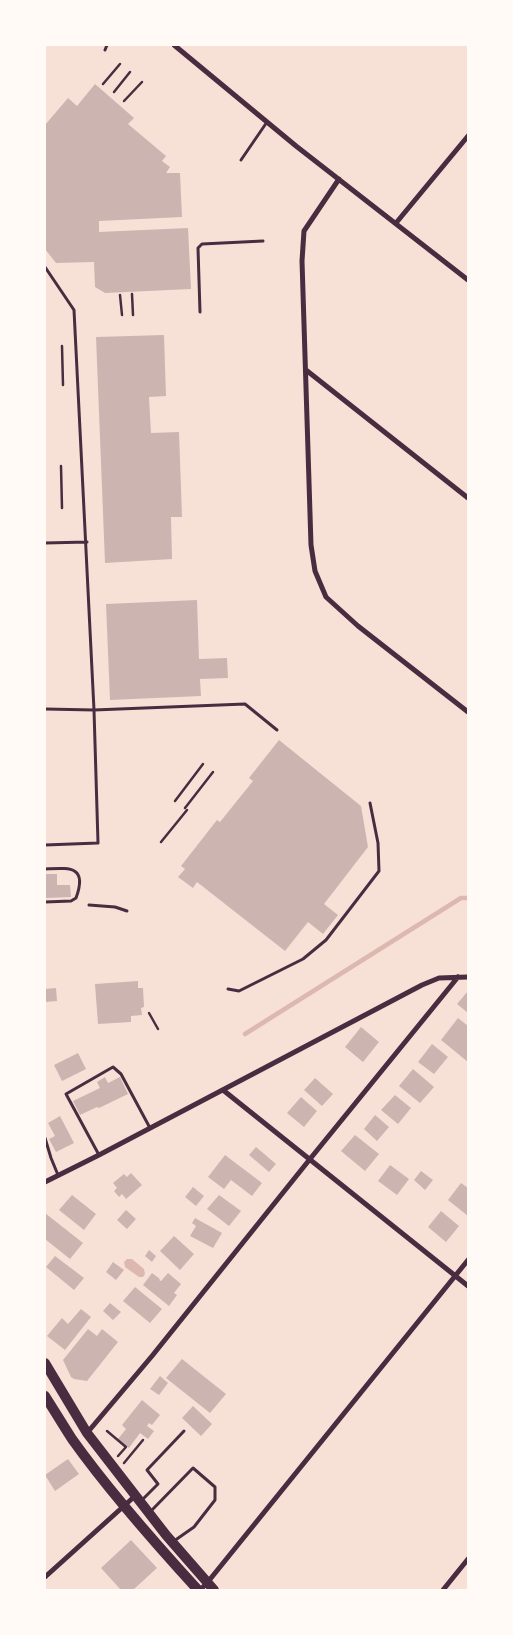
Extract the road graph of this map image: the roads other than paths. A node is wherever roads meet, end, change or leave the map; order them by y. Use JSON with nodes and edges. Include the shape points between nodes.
{"nodes":[{"id":1,"x":107,"y":45,"type":"edge"},
{"id":2,"x":174,"y":45,"type":"edge"},
{"id":3,"x":105,"y":50,"type":"dead end"},
{"id":4,"x":267,"y":121,"type":"junction"},
{"id":5,"x":468,"y":136,"type":"edge"},
{"id":6,"x":240,"y":160,"type":"dead end"},
{"id":7,"x":339,"y":179,"type":"junction"},
{"id":8,"x":396,"y":223,"type":"junction"},
{"id":9,"x":263,"y":241,"type":"dead end"},
{"id":10,"x":45,"y":267,"type":"edge"},
{"id":11,"x":468,"y":280,"type":"edge"},
{"id":12,"x":200,"y":312,"type":"dead end"},
{"id":13,"x":306,"y":370,"type":"junction"},
{"id":14,"x":468,"y":498,"type":"edge"},
{"id":15,"x":87,"y":542,"type":"junction"},
{"id":16,"x":45,"y":543,"type":"edge"},
{"id":17,"x":45,"y":709,"type":"edge"},
{"id":18,"x":94,"y":710,"type":"junction"},
{"id":19,"x":468,"y":712,"type":"edge"},
{"id":20,"x":277,"y":730,"type":"dead end"},
{"id":21,"x":370,"y":803,"type":"dead end"},
{"id":22,"x":45,"y":845,"type":"edge"},
{"id":23,"x":45,"y":868,"type":"edge"},
{"id":24,"x":45,"y":902,"type":"edge"},
{"id":25,"x":89,"y":905,"type":"dead end"},
{"id":26,"x":127,"y":912,"type":"dead end"},
{"id":27,"x":468,"y":976,"type":"edge"},
{"id":28,"x":458,"y":977,"type":"junction"},
{"id":29,"x":228,"y":989,"type":"dead end"},
{"id":30,"x":223,"y":1090,"type":"junction"},
{"id":31,"x":150,"y":1128,"type":"junction"},
{"id":32,"x":45,"y":1138,"type":"edge"},
{"id":33,"x":100,"y":1155,"type":"junction"},
{"id":34,"x":310,"y":1159,"type":"junction"},
{"id":35,"x":59,"y":1176,"type":"junction"},
{"id":36,"x":45,"y":1182,"type":"edge"},
{"id":37,"x":468,"y":1260,"type":"edge"},
{"id":38,"x":456,"y":1276,"type":"junction"},
{"id":39,"x":468,"y":1286,"type":"edge"},
{"id":40,"x":45,"y":1363,"type":"edge"},
{"id":41,"x":45,"y":1396,"type":"edge"},
{"id":42,"x":50,"y":1412,"type":"edge"},
{"id":43,"x":184,"y":1431,"type":"dead end"},
{"id":44,"x":87,"y":1432,"type":"junction"},
{"id":45,"x":138,"y":1499,"type":"junction"},
{"id":46,"x":125,"y":1505,"type":"junction"},
{"id":47,"x":149,"y":1513,"type":"junction"},
{"id":48,"x":172,"y":1542,"type":"junction"},
{"id":49,"x":468,"y":1558,"type":"edge"},
{"id":50,"x":45,"y":1577,"type":"edge"},
{"id":51,"x":205,"y":1588,"type":"edge"},
{"id":52,"x":443,"y":1590,"type":"edge"}],
"edges":[{"from":1,"to":3,"type":"lane"},
{"from":2,"to":4,"type":"street"},
{"from":4,"to":6,"type":"lane"},
{"from":4,"to":7,"type":"street"},
{"from":5,"to":8,"type":"street"},
{"from":7,"to":8,"type":"street"},
{"from":7,"to":13,"type":"street","via":[[304,232]]},
{"from":8,"to":11,"type":"street"},
{"from":9,"to":12,"type":"lane","via":[[202,244],[198,248]]},
{"from":10,"to":15,"type":"lane","via":[[74,310]]},
{"from":13,"to":14,"type":"street"},
{"from":13,"to":19,"type":"street","via":[[311,545],[326,597]]},
{"from":15,"to":16,"type":"lane"},
{"from":15,"to":18,"type":"lane"},
{"from":17,"to":18,"type":"lane"},
{"from":18,"to":20,"type":"lane","via":[[244,704]]},
{"from":18,"to":22,"type":"lane","via":[[98,843]]},
{"from":21,"to":29,"type":"lane","via":[[380,871],[326,940],[304,959],[239,991]]},
{"from":23,"to":24,"type":"lane","via":[[70,868],[78,876],[79,885],[76,898],[71,901]]},
{"from":25,"to":26,"type":"lane","via":[[115,907]]},
{"from":27,"to":28,"type":"street"},
{"from":28,"to":30,"type":"street","via":[[440,978],[422,985]]},
{"from":28,"to":34,"type":"street"},
{"from":30,"to":31,"type":"street"},
{"from":30,"to":34,"type":"street"},
{"from":31,"to":33,"type":"street"},
{"from":31,"to":33,"type":"lane","via":[[121,1074],[113,1068],[66,1094]]},
{"from":32,"to":35,"type":"lane"},
{"from":33,"to":35,"type":"street"},
{"from":34,"to":38,"type":"street"},
{"from":34,"to":44,"type":"street"},
{"from":35,"to":36,"type":"street"},
{"from":37,"to":38,"type":"street"},
{"from":38,"to":39,"type":"street"},
{"from":38,"to":51,"type":"street"},
{"from":40,"to":44,"type":"main road"},
{"from":41,"to":42,"type":"main road"},
{"from":42,"to":46,"type":"main road"},
{"from":43,"to":45,"type":"lane","via":[[147,1470],[158,1484]]},
{"from":44,"to":45,"type":"main road"},
{"from":45,"to":46,"type":"street"},
{"from":45,"to":47,"type":"main road"},
{"from":46,"to":50,"type":"street"},
{"from":46,"to":51,"type":"main road"},
{"from":47,"to":48,"type":"main road"},
{"from":47,"to":48,"type":"lane","via":[[192,1468],[215,1487],[215,1500],[194,1527]]},
{"from":48,"to":51,"type":"main road"},
{"from":49,"to":52,"type":"street"}]}
